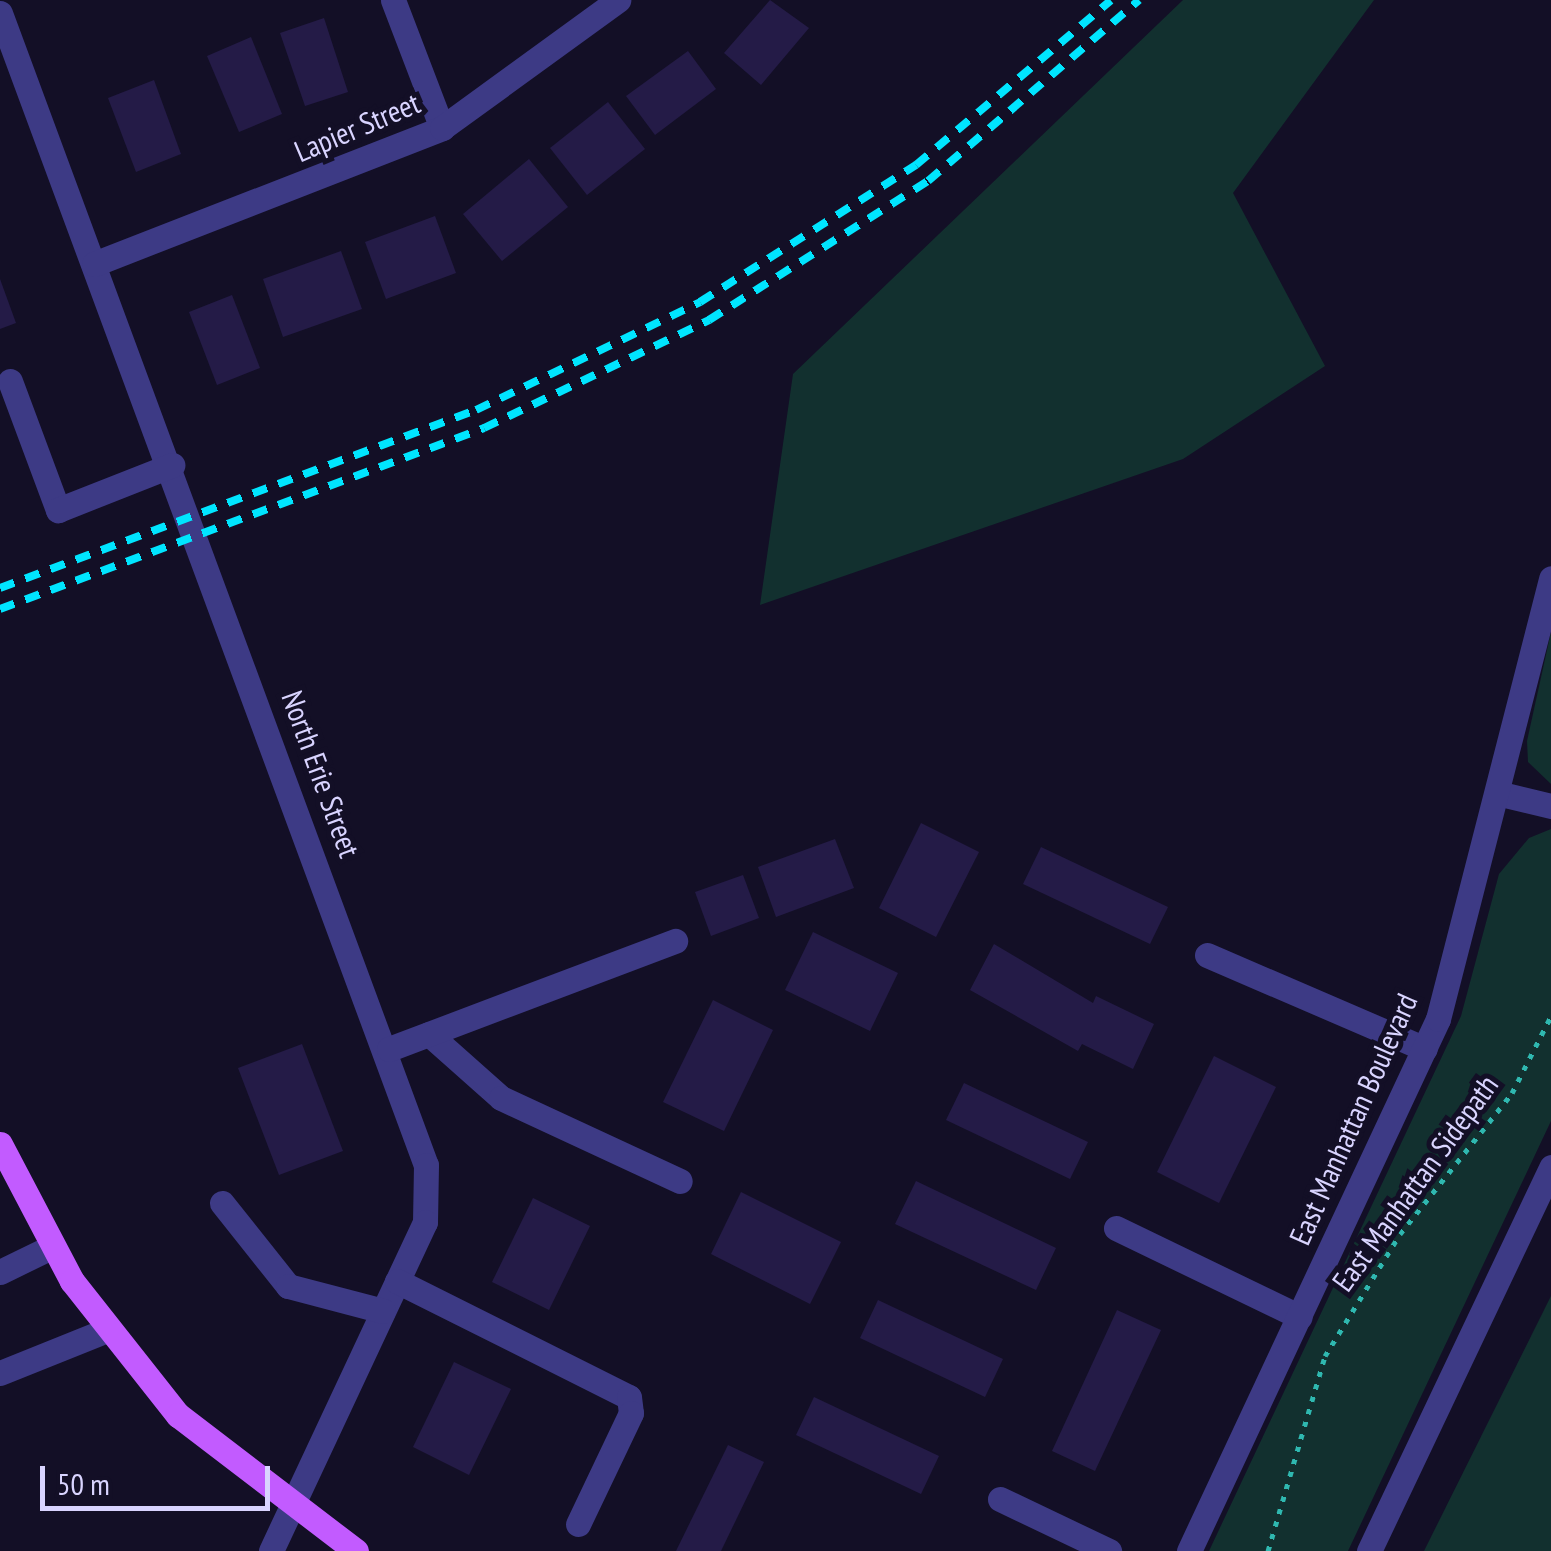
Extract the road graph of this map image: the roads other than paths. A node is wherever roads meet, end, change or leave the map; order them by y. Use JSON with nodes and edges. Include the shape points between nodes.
{"nodes":[{"id":1,"x":393,"y":0,"type":"edge"},
{"id":2,"x":618,"y":0,"type":"edge"},
{"id":3,"x":0,"y":13,"type":"edge"},
{"id":4,"x":5,"y":40,"type":"edge"},
{"id":5,"x":442,"y":128,"type":"junction"},
{"id":6,"x":94,"y":264,"type":"junction"},
{"id":7,"x":10,"y":380,"type":"dead end"},
{"id":8,"x":172,"y":465,"type":"junction"},
{"id":9,"x":1551,"y":578,"type":"edge"},
{"id":10,"x":1497,"y":793,"type":"junction"},
{"id":11,"x":1551,"y":806,"type":"edge"},
{"id":12,"x":676,"y":941,"type":"dead end"},
{"id":13,"x":1207,"y":954,"type":"dead end"},
{"id":14,"x":429,"y":1034,"type":"junction"},
{"id":15,"x":388,"y":1049,"type":"junction"},
{"id":16,"x":1425,"y":1049,"type":"junction"},
{"id":17,"x":1,"y":1150,"type":"edge"},
{"id":18,"x":1551,"y":1167,"type":"edge"},
{"id":19,"x":680,"y":1182,"type":"dead end"},
{"id":20,"x":222,"y":1203,"type":"dead end"},
{"id":21,"x":1116,"y":1228,"type":"dead end"},
{"id":22,"x":52,"y":1247,"type":"junction"},
{"id":23,"x":0,"y":1272,"type":"edge"},
{"id":24,"x":397,"y":1281,"type":"junction"},
{"id":25,"x":383,"y":1311,"type":"junction"},
{"id":26,"x":1300,"y":1317,"type":"junction"},
{"id":27,"x":107,"y":1330,"type":"junction"},
{"id":28,"x":0,"y":1373,"type":"edge"},
{"id":29,"x":1000,"y":1500,"type":"dead end"},
{"id":30,"x":290,"y":1509,"type":"junction"},
{"id":31,"x":578,"y":1524,"type":"dead end"},
{"id":32,"x":271,"y":1551,"type":"edge"},
{"id":33,"x":356,"y":1551,"type":"edge"},
{"id":34,"x":1109,"y":1551,"type":"edge"},
{"id":35,"x":1189,"y":1551,"type":"edge"},
{"id":36,"x":1369,"y":1551,"type":"edge"}],
"edges":[{"from":1,"to":5,"type":"street"},
{"from":2,"to":5,"type":"street","name":"Lapier Street"},
{"from":3,"to":4,"type":"street","name":"North Erie Street"},
{"from":4,"to":6,"type":"street","name":"North Erie Street"},
{"from":5,"to":6,"type":"street","name":"Lapier Street"},
{"from":6,"to":8,"type":"street","name":"North Erie Street"},
{"from":7,"to":8,"type":"street","via":[[58,510]]},
{"from":8,"to":15,"type":"street","name":"North Erie Street"},
{"from":9,"to":10,"type":"street","name":"East Manhattan Boulevard"},
{"from":10,"to":11,"type":"street"},
{"from":10,"to":16,"type":"street","name":"East Manhattan Boulevard"},
{"from":12,"to":14,"type":"street"},
{"from":13,"to":16,"type":"street"},
{"from":14,"to":15,"type":"street"},
{"from":14,"to":19,"type":"street","via":[[501,1098]]},
{"from":15,"to":24,"type":"street","name":"North Erie Street","via":[[428,1198]]},
{"from":16,"to":26,"type":"street","name":"East Manhattan Boulevard"},
{"from":17,"to":22,"type":"main road"},
{"from":18,"to":36,"type":"street"},
{"from":20,"to":25,"type":"street","via":[[288,1286]]},
{"from":21,"to":26,"type":"street"},
{"from":22,"to":23,"type":"street"},
{"from":22,"to":27,"type":"main road"},
{"from":24,"to":25,"type":"street","name":"North Erie Street"},
{"from":24,"to":31,"type":"street","via":[[629,1397],[632,1413]]},
{"from":25,"to":30,"type":"street","name":"North Erie Street"},
{"from":26,"to":35,"type":"street","name":"East Manhattan Boulevard"},
{"from":27,"to":28,"type":"street"},
{"from":27,"to":30,"type":"main road","via":[[178,1415]]},
{"from":29,"to":34,"type":"street"},
{"from":30,"to":32,"type":"street","name":"North Erie Street"},
{"from":30,"to":33,"type":"main road"}]}
